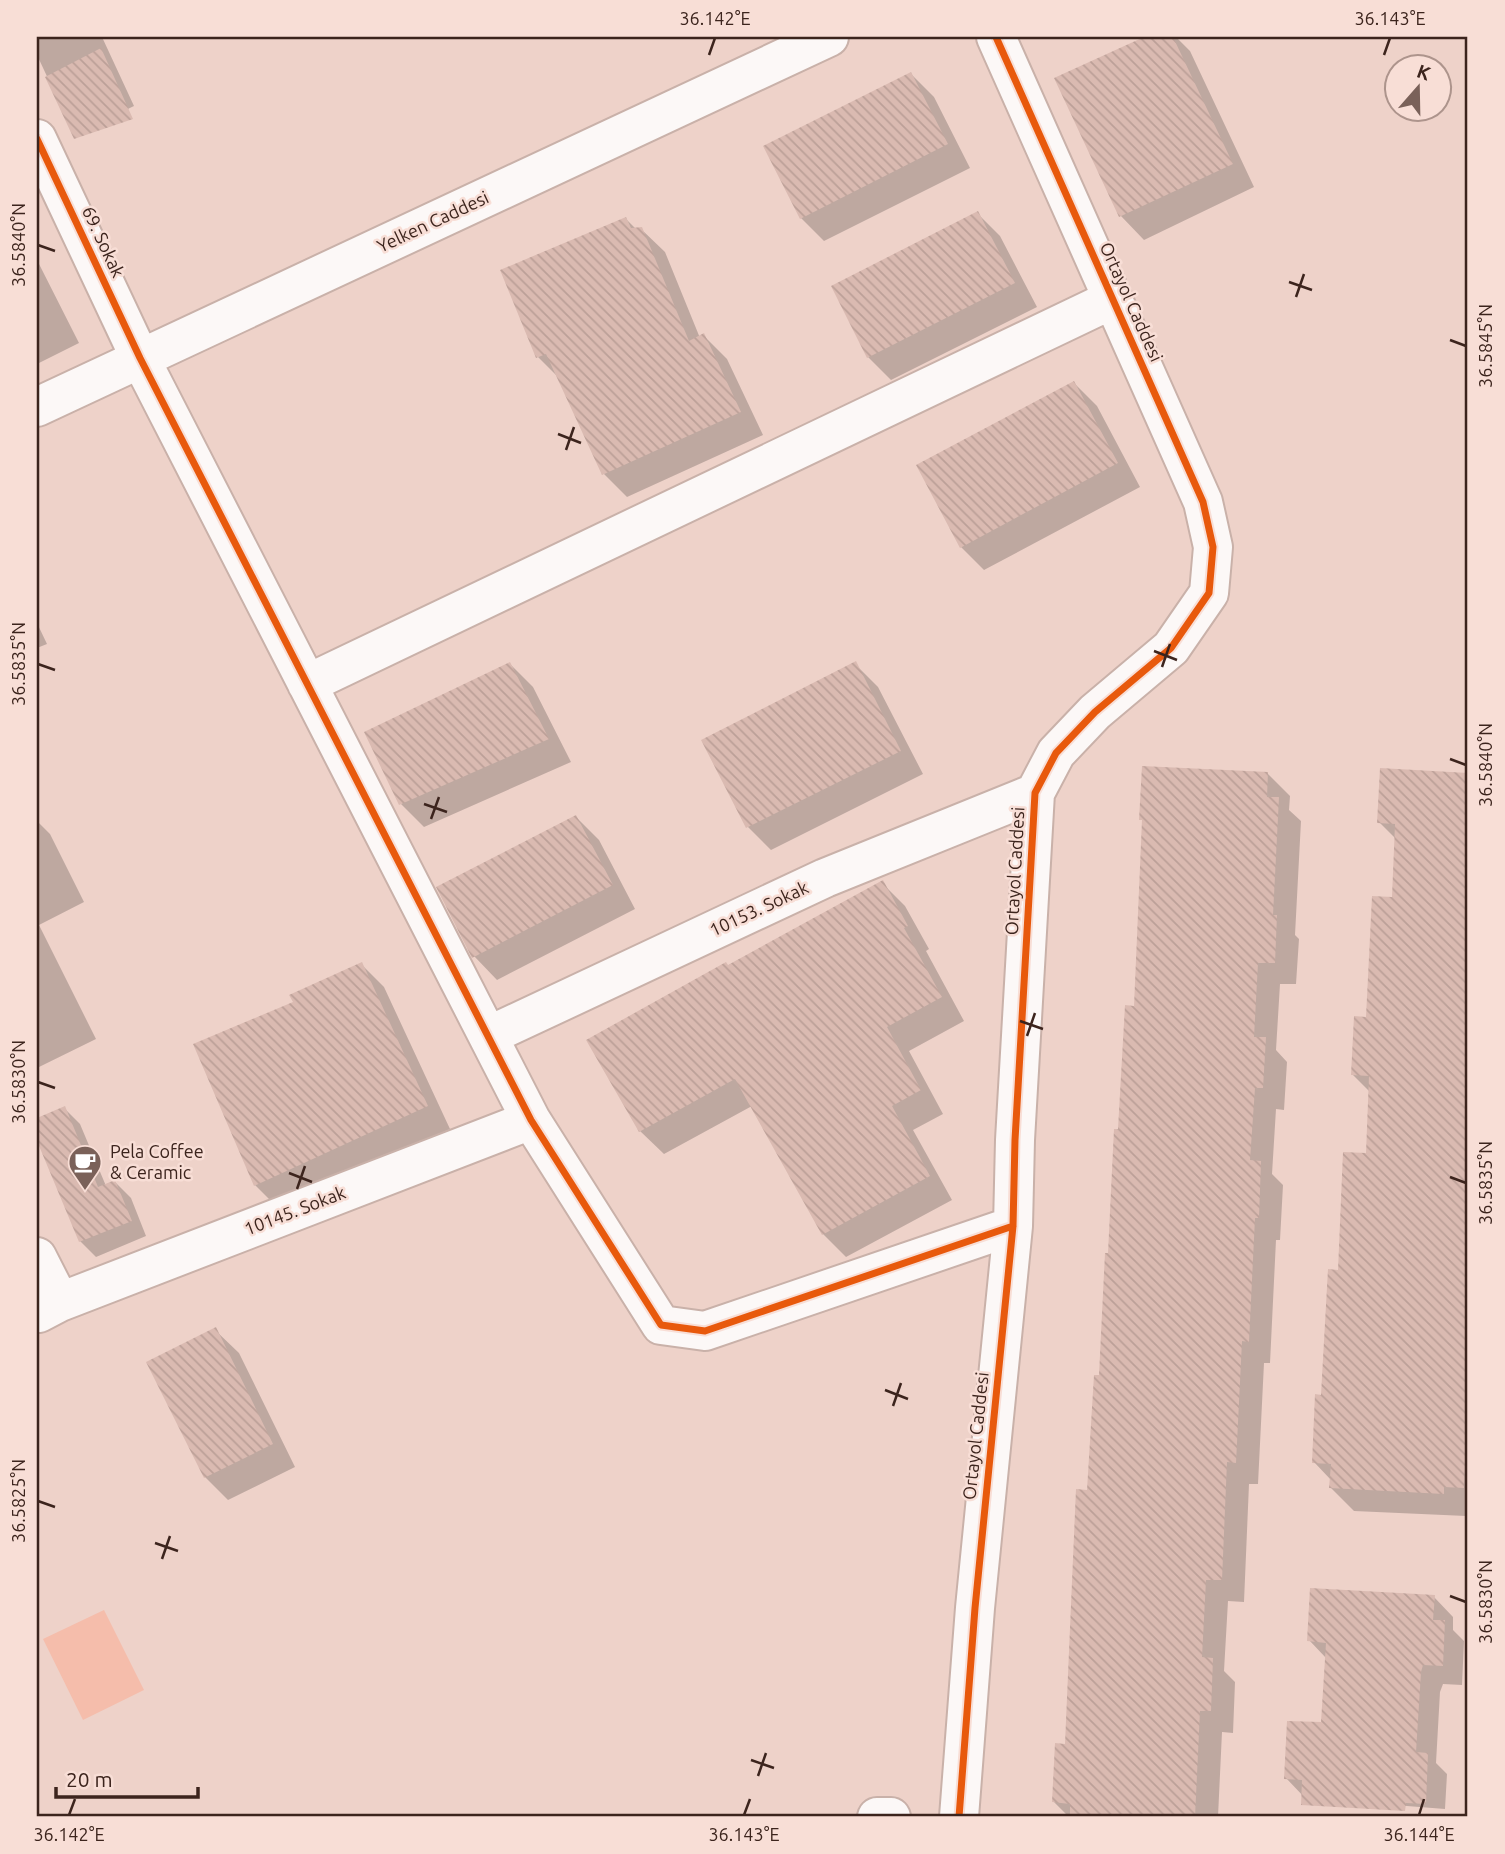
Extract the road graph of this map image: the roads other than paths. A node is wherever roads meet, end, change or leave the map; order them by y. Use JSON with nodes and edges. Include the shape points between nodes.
{"nodes":[{"id":1,"x":828,"y":37,"type":"edge"},
{"id":2,"x":996,"y":37,"type":"edge"},
{"id":3,"x":37,"y":139,"type":"edge"},
{"id":4,"x":1113,"y":299,"type":"junction"},
{"id":5,"x":140,"y":358,"type":"junction"},
{"id":6,"x":37,"y":407,"type":"edge"},
{"id":7,"x":307,"y":684,"type":"junction"},
{"id":8,"x":1035,"y":793,"type":"junction"},
{"id":9,"x":488,"y":1036,"type":"junction"},
{"id":10,"x":531,"y":1120,"type":"junction"},
{"id":11,"x":1013,"y":1226,"type":"junction"},
{"id":12,"x":37,"y":1257,"type":"edge"},
{"id":13,"x":48,"y":1308,"type":"edge"},
{"id":14,"x":877,"y":1817,"type":"edge"},
{"id":15,"x":891,"y":1817,"type":"edge"},
{"id":16,"x":959,"y":1817,"type":"edge"}],
"edges":[{"from":1,"to":5,"type":"street","name":"Yelken Caddesi"},
{"from":2,"to":4,"type":"street","name":"Ortayol Caddesi"},
{"from":3,"to":5,"type":"street","name":"69. Sokak"},
{"from":4,"to":7,"type":"street"},
{"from":4,"to":8,"type":"street","name":"Ortayol Caddesi","via":[[1203,502],[1213,547],[1209,593],[1171,648],[1095,712],[1056,754]]},
{"from":5,"to":6,"type":"street","name":"Yelken Caddesi"},
{"from":5,"to":7,"type":"street","name":"69. Sokak"},
{"from":7,"to":9,"type":"street","name":"69. Sokak"},
{"from":8,"to":9,"type":"street","name":"10153. Sokak","via":[[825,878]]},
{"from":8,"to":11,"type":"street","name":"Ortayol Caddesi"},
{"from":9,"to":10,"type":"street","name":"69. Sokak"},
{"from":10,"to":11,"type":"street","name":"69. Sokak","via":[[661,1325],[705,1331]]},
{"from":10,"to":13,"type":"street","name":"10145. Sokak"},
{"from":11,"to":16,"type":"street","name":"Ortayol Caddesi"},
{"from":12,"to":13,"type":"street"},
{"from":14,"to":15,"type":"street"}]}
